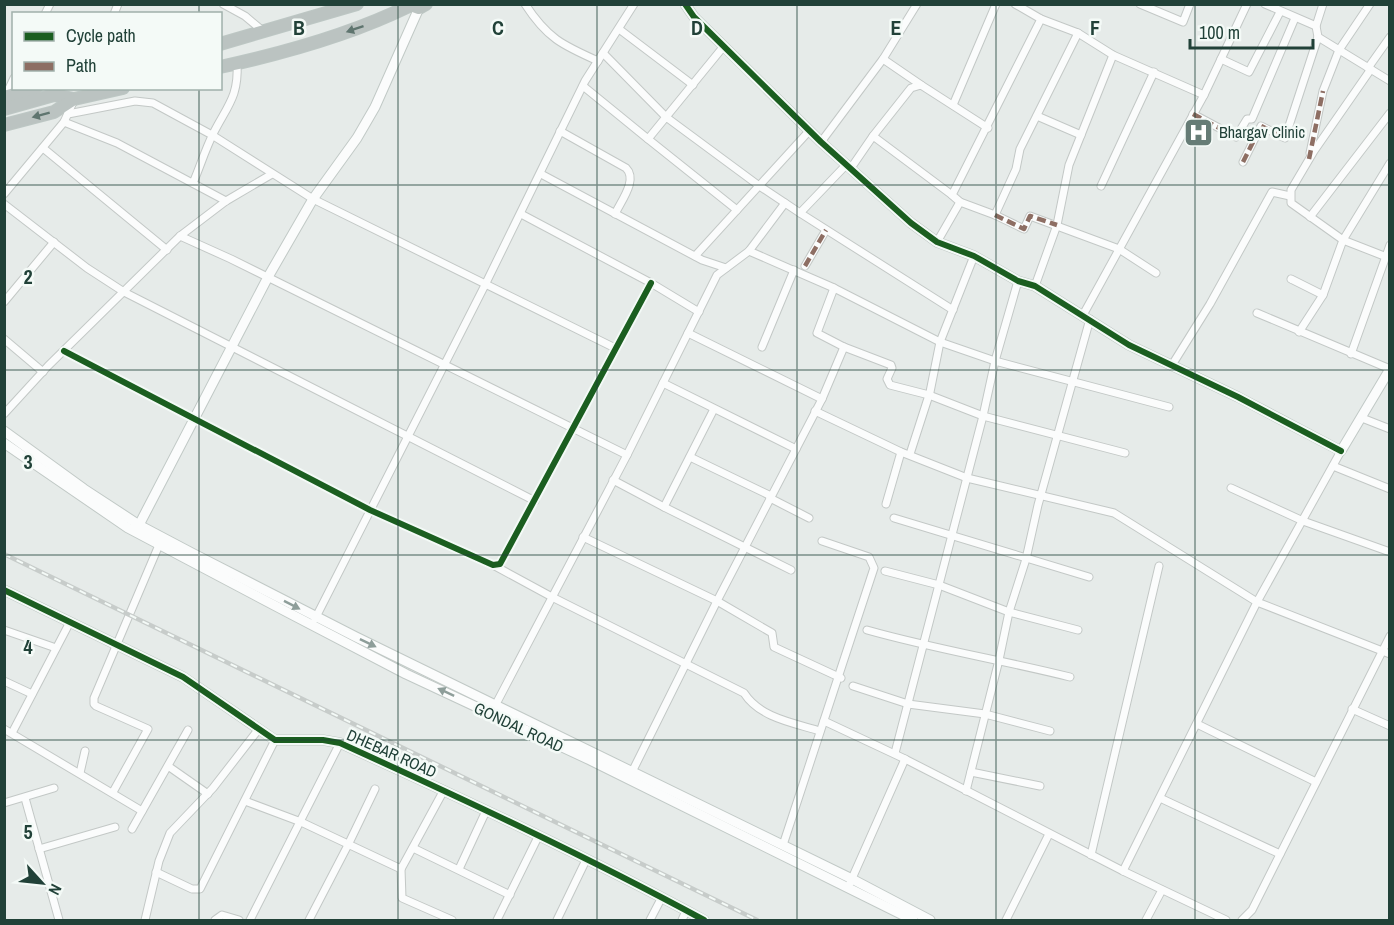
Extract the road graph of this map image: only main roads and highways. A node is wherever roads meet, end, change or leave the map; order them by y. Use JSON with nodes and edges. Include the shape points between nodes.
{"nodes":[{"id":1,"x":357,"y":4,"type":"edge"},
{"id":2,"x":416,"y":6,"type":"edge"},
{"id":3,"x":332,"y":8,"type":"edge"},
{"id":4,"x":222,"y":43,"type":"edge"},
{"id":5,"x":222,"y":67,"type":"edge"},
{"id":6,"x":29,"y":90,"type":"edge"},
{"id":7,"x":114,"y":90,"type":"edge"},
{"id":8,"x":4,"y":97,"type":"edge"},
{"id":9,"x":74,"y":99,"type":"junction"},
{"id":10,"x":4,"y":109,"type":"edge"},
{"id":11,"x":4,"y":125,"type":"edge"}],
"edges":[{"from":1,"to":3,"type":"highway"},
{"from":2,"to":5,"type":"highway","one_way":true,"via":[[346,32]]},
{"from":3,"to":4,"type":"highway"},
{"from":6,"to":8,"type":"highway"},
{"from":7,"to":9,"type":"highway"},
{"from":9,"to":10,"type":"highway","via":[[54,95]]},
{"from":9,"to":11,"type":"highway","one_way":true,"via":[[54,112]]}]}
